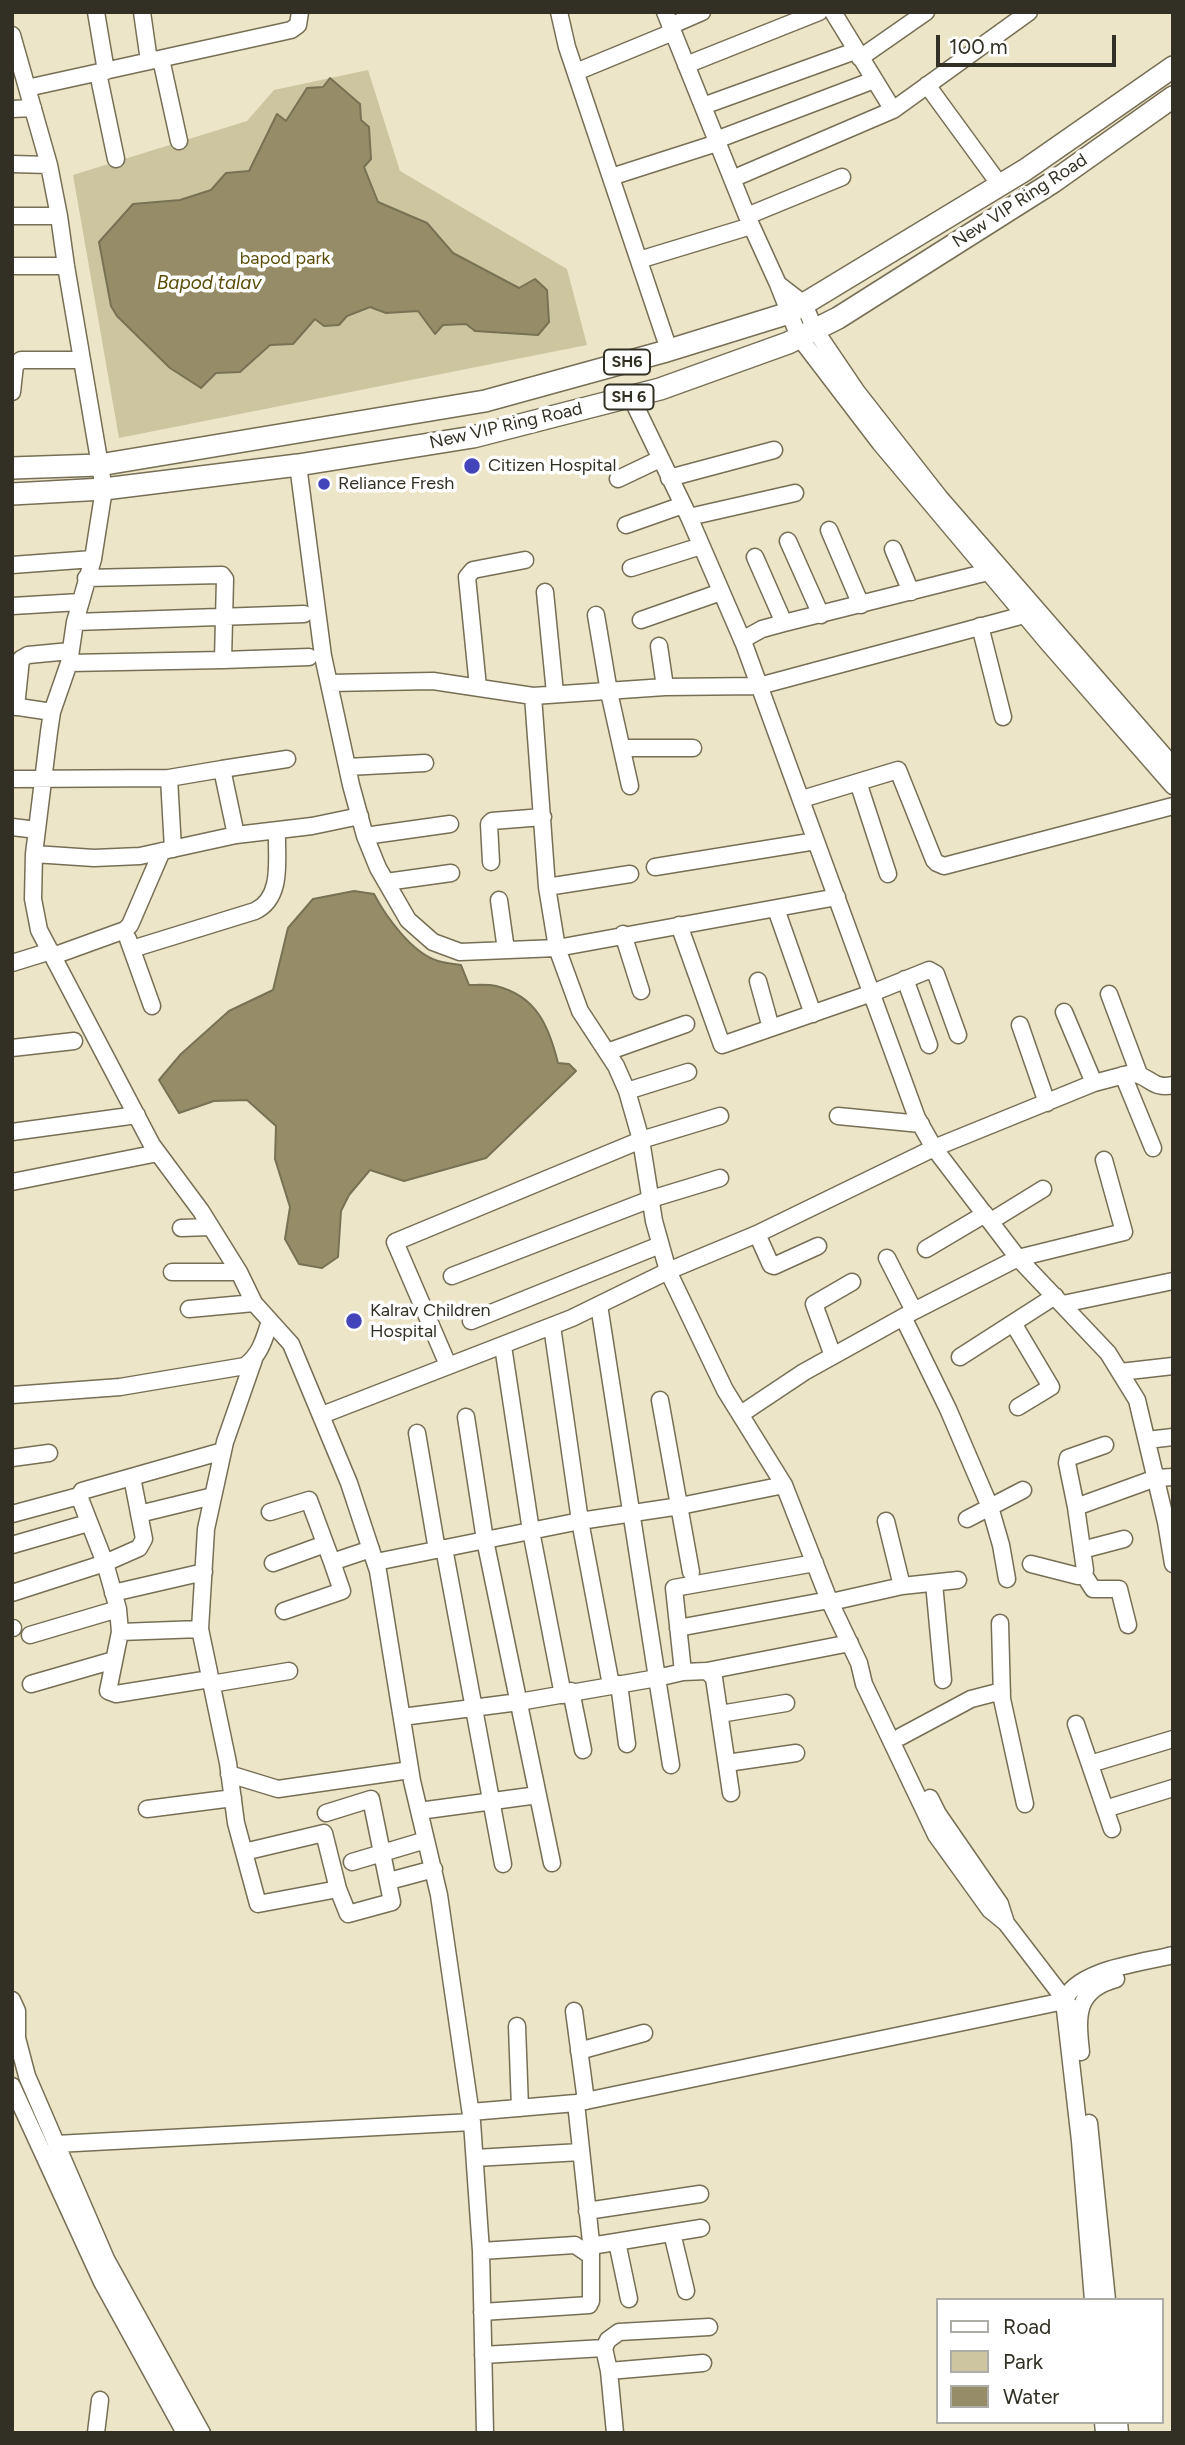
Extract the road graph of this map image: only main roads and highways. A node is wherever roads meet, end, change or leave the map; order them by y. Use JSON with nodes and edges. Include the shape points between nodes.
{"nodes":[{"id":1,"x":1173,"y":67,"type":"edge"},
{"id":2,"x":1173,"y":97,"type":"edge"},
{"id":3,"x":12,"y":468,"type":"edge"},
{"id":4,"x":12,"y":494,"type":"edge"}],
"edges":[{"from":1,"to":3,"type":"main road","name":"New VIP Ring Road","number":"SH6","via":[[1000,185],[797,309],[485,401],[99,465]]},
{"from":2,"to":4,"type":"main road","name":"New VIP Ring Road","number":"SH 6","via":[[1053,182],[807,334],[660,389],[473,437],[104,489]]}]}
